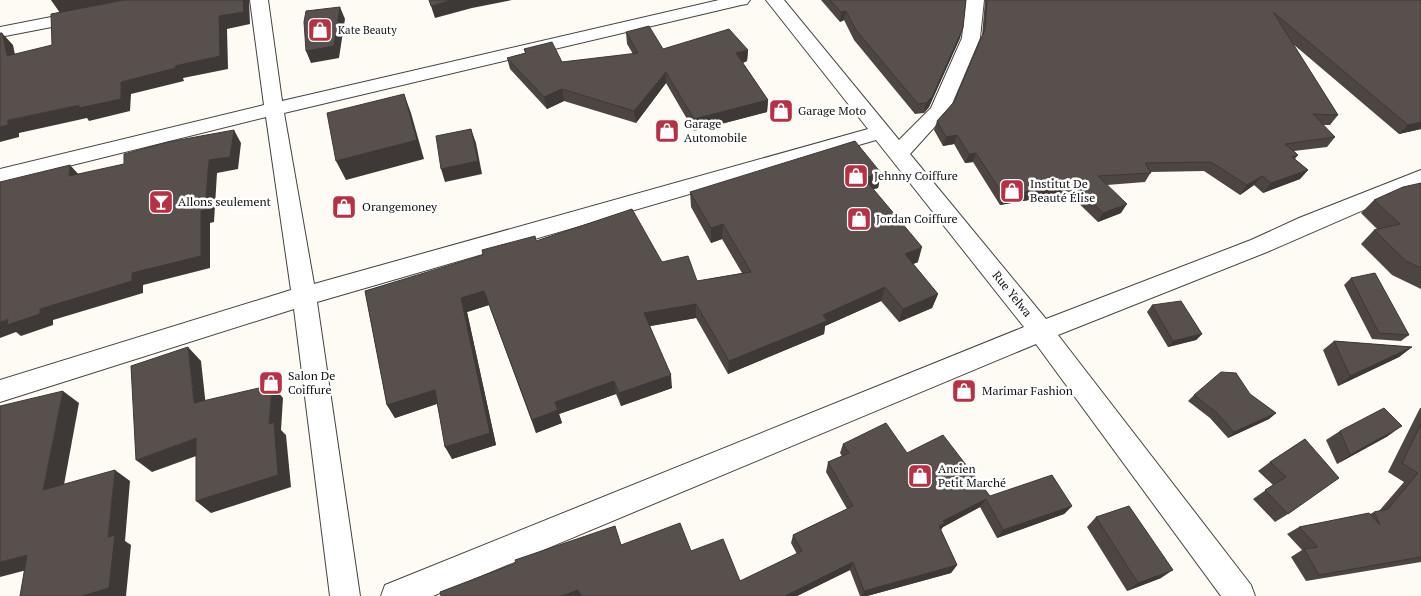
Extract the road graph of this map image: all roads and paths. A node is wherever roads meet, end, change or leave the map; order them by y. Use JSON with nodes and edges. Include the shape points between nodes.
{"nodes":[{"id":1,"x":259,"y":0,"type":"edge"},
{"id":2,"x":741,"y":0,"type":"edge"},
{"id":3,"x":775,"y":0,"type":"edge"},
{"id":4,"x":974,"y":0,"type":"edge"},
{"id":5,"x":95,"y":13,"type":"edge"},
{"id":6,"x":0,"y":32,"type":"edge"},
{"id":7,"x":274,"y":109,"type":"junction"},
{"id":8,"x":880,"y":132,"type":"junction"},
{"id":9,"x":899,"y":153,"type":"junction"},
{"id":10,"x":0,"y":176,"type":"edge"},
{"id":11,"x":1421,"y":177,"type":"edge"},
{"id":12,"x":304,"y":296,"type":"junction"},
{"id":13,"x":1041,"y":330,"type":"junction"},
{"id":14,"x":0,"y":391,"type":"edge"},
{"id":15,"x":345,"y":596,"type":"edge"},
{"id":16,"x":396,"y":596,"type":"edge"},
{"id":17,"x":1240,"y":596,"type":"edge"}],
"edges":[{"from":1,"to":7,"type":"street"},
{"from":2,"to":7,"type":"street"},
{"from":3,"to":8,"type":"street","name":"Rue Yelwa"},
{"from":4,"to":9,"type":"street","via":[[971,38],[940,111]]},
{"from":5,"to":6,"type":"street"},
{"from":7,"to":10,"type":"street"},
{"from":7,"to":12,"type":"street"},
{"from":8,"to":9,"type":"street","name":"Rue Yelwa"},
{"from":8,"to":12,"type":"street"},
{"from":9,"to":13,"type":"street","name":"Rue Yelwa"},
{"from":11,"to":13,"type":"street","via":[[1259,246]]},
{"from":12,"to":14,"type":"street"},
{"from":12,"to":15,"type":"street"},
{"from":13,"to":16,"type":"street"},
{"from":13,"to":17,"type":"street","name":"Rue Yelwa"}]}
